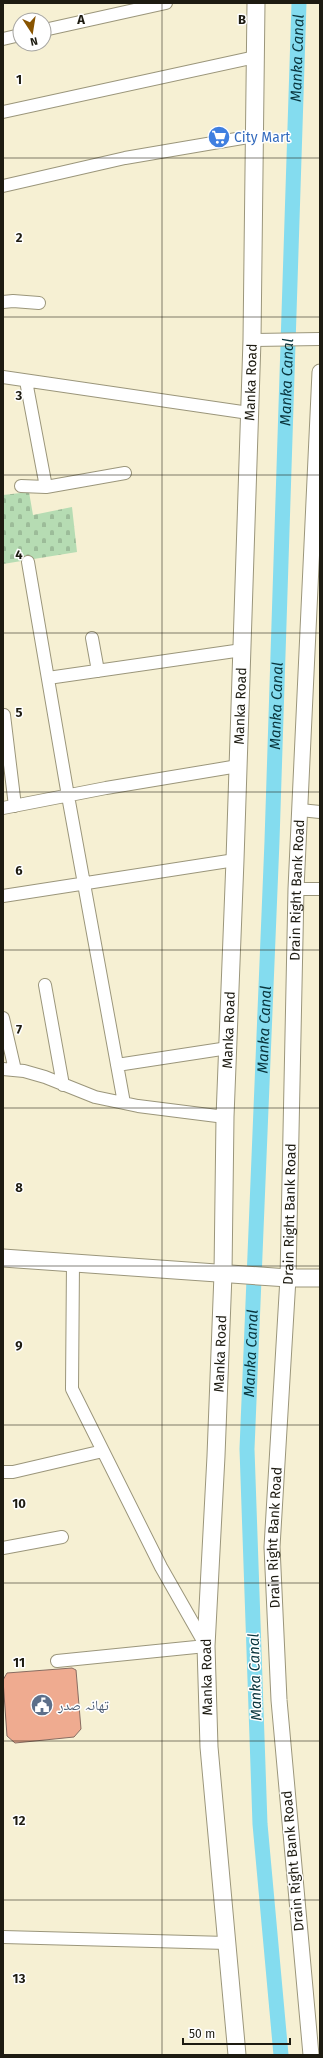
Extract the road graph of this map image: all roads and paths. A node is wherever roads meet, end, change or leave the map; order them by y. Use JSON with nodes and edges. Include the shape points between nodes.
{"nodes":[{"id":1,"x":166,"y":3,"type":"edge"},
{"id":2,"x":256,"y":3,"type":"edge"},
{"id":3,"x":52,"y":28,"type":"edge"},
{"id":4,"x":255,"y":57,"type":"junction"},
{"id":5,"x":3,"y":112,"type":"edge"},
{"id":6,"x":254,"y":136,"type":"junction"},
{"id":7,"x":3,"y":186,"type":"edge"},
{"id":8,"x":3,"y":302,"type":"edge"},
{"id":9,"x":39,"y":303,"type":"dead end"},
{"id":10,"x":320,"y":339,"type":"edge"},
{"id":11,"x":252,"y":340,"type":"junction"},
{"id":12,"x":320,"y":372,"type":"edge"},
{"id":13,"x":3,"y":377,"type":"edge"},
{"id":14,"x":26,"y":381,"type":"junction"},
{"id":15,"x":249,"y":413,"type":"junction"},
{"id":16,"x":125,"y":473,"type":"dead end"},
{"id":17,"x":317,"y":482,"type":"edge"},
{"id":18,"x":21,"y":486,"type":"dead end"},
{"id":19,"x":46,"y":487,"type":"junction"},
{"id":20,"x":28,"y":562,"type":"dead end"},
{"id":21,"x":92,"y":638,"type":"dead end"},
{"id":22,"x":242,"y":650,"type":"junction"},
{"id":23,"x":98,"y":671,"type":"junction"},
{"id":24,"x":48,"y":678,"type":"junction"},
{"id":25,"x":4,"y":715,"type":"edge"},
{"id":26,"x":238,"y":766,"type":"junction"},
{"id":27,"x":68,"y":796,"type":"junction"},
{"id":28,"x":15,"y":806,"type":"junction"},
{"id":29,"x":3,"y":808,"type":"edge"},
{"id":30,"x":300,"y":810,"type":"junction"},
{"id":31,"x":320,"y":812,"type":"edge"},
{"id":32,"x":235,"y":860,"type":"junction"},
{"id":33,"x":85,"y":882,"type":"junction"},
{"id":34,"x":296,"y":889,"type":"junction"},
{"id":35,"x":320,"y":889,"type":"edge"},
{"id":36,"x":3,"y":896,"type":"edge"},
{"id":37,"x":45,"y":985,"type":"dead end"},
{"id":38,"x":3,"y":1018,"type":"edge"},
{"id":39,"x":228,"y":1048,"type":"junction"},
{"id":40,"x":117,"y":1065,"type":"junction"},
{"id":41,"x":9,"y":1070,"type":"edge"},
{"id":42,"x":63,"y":1085,"type":"junction"},
{"id":43,"x":124,"y":1103,"type":"junction"},
{"id":44,"x":225,"y":1117,"type":"junction"},
{"id":45,"x":3,"y":1258,"type":"edge"},
{"id":46,"x":73,"y":1262,"type":"junction"},
{"id":47,"x":223,"y":1274,"type":"junction"},
{"id":48,"x":288,"y":1278,"type":"junction"},
{"id":49,"x":320,"y":1278,"type":"edge"},
{"id":50,"x":103,"y":1451,"type":"junction"},
{"id":51,"x":3,"y":1472,"type":"edge"},
{"id":52,"x":62,"y":1537,"type":"dead end"},
{"id":53,"x":3,"y":1548,"type":"edge"},
{"id":54,"x":206,"y":1646,"type":"junction"},
{"id":55,"x":57,"y":1661,"type":"dead end"},
{"id":56,"x":3,"y":1937,"type":"edge"},
{"id":57,"x":227,"y":1943,"type":"junction"},
{"id":58,"x":237,"y":2055,"type":"edge"},
{"id":59,"x":311,"y":2055,"type":"edge"}],
"edges":[{"from":1,"to":3,"type":"street"},
{"from":2,"to":4,"type":"main road","name":"Manka Road"},
{"from":4,"to":5,"type":"street"},
{"from":4,"to":6,"type":"main road","name":"Manka Road"},
{"from":6,"to":7,"type":"street","via":[[124,158]]},
{"from":6,"to":11,"type":"main road","name":"Manka Road"},
{"from":8,"to":9,"type":"street"},
{"from":10,"to":11,"type":"street"},
{"from":11,"to":15,"type":"main road","name":"Manka Road"},
{"from":12,"to":17,"type":"street","name":"Drain Right Bank Road"},
{"from":13,"to":14,"type":"street"},
{"from":14,"to":15,"type":"street"},
{"from":14,"to":19,"type":"street"},
{"from":15,"to":22,"type":"main road","name":"Manka Road"},
{"from":16,"to":19,"type":"street"},
{"from":17,"to":30,"type":"street","name":"Drain Right Bank Road"},
{"from":18,"to":19,"type":"street"},
{"from":20,"to":24,"type":"street"},
{"from":21,"to":23,"type":"street"},
{"from":22,"to":23,"type":"street"},
{"from":22,"to":26,"type":"main road","name":"Manka Road"},
{"from":23,"to":24,"type":"street"},
{"from":24,"to":27,"type":"street"},
{"from":25,"to":28,"type":"street"},
{"from":26,"to":27,"type":"street"},
{"from":26,"to":32,"type":"main road","name":"Manka Road"},
{"from":27,"to":28,"type":"street"},
{"from":27,"to":33,"type":"street"},
{"from":28,"to":29,"type":"street"},
{"from":30,"to":31,"type":"street"},
{"from":30,"to":34,"type":"street","name":"Drain Right Bank Road"},
{"from":32,"to":33,"type":"street"},
{"from":32,"to":39,"type":"main road","name":"Manka Road"},
{"from":33,"to":36,"type":"street"},
{"from":33,"to":40,"type":"street"},
{"from":34,"to":35,"type":"street"},
{"from":34,"to":48,"type":"street","name":"Drain Right Bank Road"},
{"from":37,"to":42,"type":"street"},
{"from":38,"to":41,"type":"street"},
{"from":39,"to":40,"type":"street"},
{"from":39,"to":44,"type":"main road","name":"Manka Road"},
{"from":40,"to":43,"type":"street"},
{"from":41,"to":42,"type":"street","via":[[45,1077]]},
{"from":42,"to":43,"type":"street","via":[[95,1097]]},
{"from":43,"to":44,"type":"street"},
{"from":44,"to":47,"type":"main road","name":"Manka Road"},
{"from":45,"to":46,"type":"main road"},
{"from":46,"to":47,"type":"main road"},
{"from":46,"to":50,"type":"street","via":[[72,1389]]},
{"from":47,"to":48,"type":"main road"},
{"from":47,"to":54,"type":"main road","name":"Manka Road"},
{"from":48,"to":49,"type":"main road"},
{"from":48,"to":59,"type":"street","name":"Drain Right Bank Road","via":[[272,1547],[279,1700]]},
{"from":50,"to":51,"type":"street","via":[[13,1472]]},
{"from":50,"to":54,"type":"street","via":[[161,1567]]},
{"from":52,"to":53,"type":"street"},
{"from":54,"to":55,"type":"street"},
{"from":54,"to":57,"type":"main road","name":"Manka Road","via":[[209,1747]]},
{"from":56,"to":57,"type":"street"},
{"from":57,"to":58,"type":"main road","name":"Manka Road"}]}
